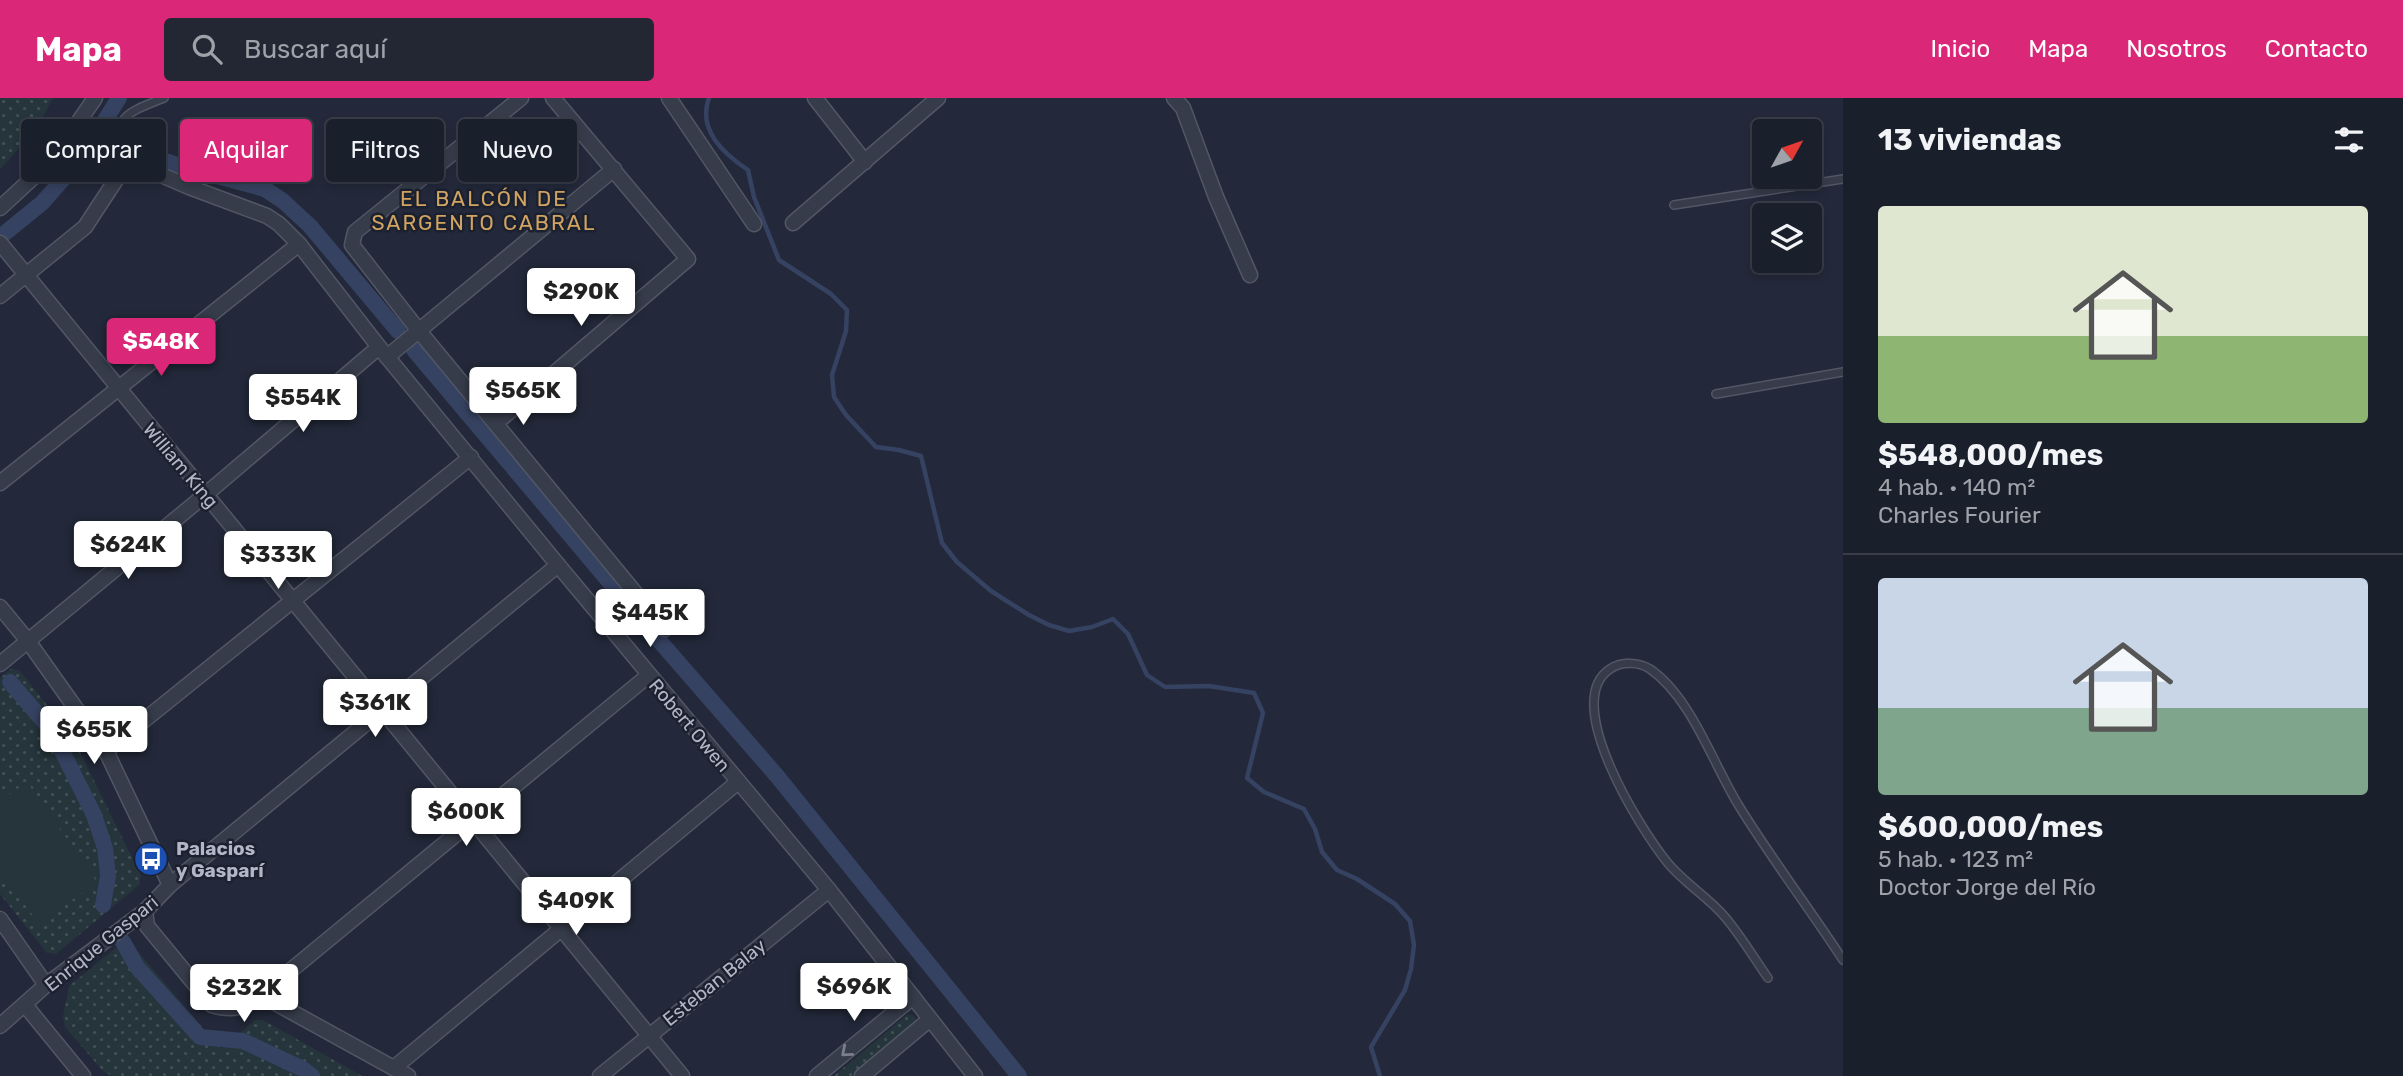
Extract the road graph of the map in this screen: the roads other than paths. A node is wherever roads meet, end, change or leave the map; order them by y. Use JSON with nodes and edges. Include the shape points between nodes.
{"nodes":[{"id":1,"x":95,"y":98,"type":"edge"},
{"id":2,"x":164,"y":98,"type":"edge"},
{"id":3,"x":521,"y":98,"type":"edge"},
{"id":4,"x":553,"y":98,"type":"edge"},
{"id":5,"x":669,"y":98,"type":"edge"},
{"id":6,"x":815,"y":98,"type":"edge"},
{"id":7,"x":938,"y":98,"type":"edge"},
{"id":8,"x":1174,"y":98,"type":"edge"},
{"id":9,"x":124,"y":119,"type":"edge"},
{"id":10,"x":865,"y":162,"type":"junction"},
{"id":11,"x":614,"y":169,"type":"junction"},
{"id":12,"x":166,"y":177,"type":"edge"},
{"id":13,"x":1843,"y":179,"type":"edge"},
{"id":14,"x":114,"y":182,"type":"edge"},
{"id":15,"x":1674,"y":205,"type":"dead end"},
{"id":16,"x":0,"y":208,"type":"edge"},
{"id":17,"x":793,"y":223,"type":"dead end"},
{"id":18,"x":754,"y":224,"type":"dead end"},
{"id":19,"x":299,"y":244,"type":"junction"},
{"id":20,"x":5,"y":248,"type":"edge"},
{"id":21,"x":26,"y":275,"type":"junction"},
{"id":22,"x":1250,"y":275,"type":"dead end"},
{"id":23,"x":0,"y":296,"type":"edge"},
{"id":24,"x":419,"y":331,"type":"junction"},
{"id":25,"x":383,"y":352,"type":"junction"},
{"id":26,"x":1843,"y":372,"type":"edge"},
{"id":27,"x":119,"y":390,"type":"junction"},
{"id":28,"x":1716,"y":394,"type":"dead end"},
{"id":29,"x":496,"y":422,"type":"junction"},
{"id":30,"x":471,"y":457,"type":"junction"},
{"id":31,"x":0,"y":483,"type":"edge"},
{"id":32,"x":205,"y":495,"type":"junction"},
{"id":33,"x":558,"y":565,"type":"junction"},
{"id":34,"x":293,"y":601,"type":"junction"},
{"id":35,"x":0,"y":607,"type":"edge"},
{"id":36,"x":665,"y":629,"type":"dead end"},
{"id":37,"x":28,"y":641,"type":"junction"},
{"id":38,"x":0,"y":664,"type":"edge"},
{"id":39,"x":649,"y":675,"type":"junction"},
{"id":40,"x":383,"y":710,"type":"junction"},
{"id":41,"x":106,"y":751,"type":"junction"},
{"id":42,"x":737,"y":782,"type":"junction"},
{"id":43,"x":471,"y":820,"type":"junction"},
{"id":44,"x":170,"y":885,"type":"junction"},
{"id":45,"x":829,"y":890,"type":"junction"},
{"id":46,"x":145,"y":911,"type":"junction"},
{"id":47,"x":0,"y":919,"type":"edge"},
{"id":48,"x":561,"y":927,"type":"junction"},
{"id":49,"x":1843,"y":960,"type":"edge"},
{"id":50,"x":1768,"y":978,"type":"dead end"},
{"id":51,"x":46,"y":985,"type":"junction"},
{"id":52,"x":261,"y":995,"type":"junction"},
{"id":53,"x":913,"y":997,"type":"junction"},
{"id":54,"x":25,"y":1005,"type":"junction"},
{"id":55,"x":929,"y":1020,"type":"junction"},
{"id":56,"x":0,"y":1026,"type":"edge"},
{"id":57,"x":648,"y":1034,"type":"junction"},
{"id":58,"x":401,"y":1072,"type":"edge"},
{"id":59,"x":83,"y":1076,"type":"edge"},
{"id":60,"x":600,"y":1076,"type":"edge"},
{"id":61,"x":682,"y":1076,"type":"edge"},
{"id":62,"x":817,"y":1076,"type":"edge"},
{"id":63,"x":862,"y":1076,"type":"edge"},
{"id":64,"x":975,"y":1076,"type":"edge"}],
"edges":[{"from":1,"to":16,"type":"street","via":[[53,159]]},
{"from":2,"to":9,"type":"lane","via":[[131,111]]},
{"from":3,"to":24,"type":"street","via":[[355,232],[352,245]]},
{"from":4,"to":11,"type":"street"},
{"from":5,"to":18,"type":"street"},
{"from":6,"to":10,"type":"street"},
{"from":7,"to":10,"type":"street"},
{"from":8,"to":22,"type":"street","via":[[1184,108]]},
{"from":10,"to":17,"type":"street"},
{"from":11,"to":24,"type":"street"},
{"from":11,"to":29,"type":"street","via":[[688,260]]},
{"from":12,"to":19,"type":"street","name":"Robert Owen","via":[[267,216]]},
{"from":13,"to":15,"type":"lane"},
{"from":14,"to":21,"type":"street","via":[[85,227]]},
{"from":19,"to":25,"type":"street","name":"Robert Owen"},
{"from":19,"to":27,"type":"street"},
{"from":20,"to":21,"type":"street","name":"William King"},
{"from":21,"to":23,"type":"street"},
{"from":21,"to":27,"type":"street","name":"William King"},
{"from":24,"to":25,"type":"street"},
{"from":24,"to":29,"type":"street"},
{"from":25,"to":30,"type":"street","name":"Robert Owen"},
{"from":25,"to":32,"type":"street"},
{"from":26,"to":28,"type":"lane"},
{"from":27,"to":31,"type":"street"},
{"from":27,"to":32,"type":"street","name":"William King"},
{"from":29,"to":36,"type":"street"},
{"from":30,"to":33,"type":"street","name":"Robert Owen"},
{"from":30,"to":34,"type":"street"},
{"from":32,"to":34,"type":"street","name":"William King"},
{"from":32,"to":37,"type":"street"},
{"from":33,"to":39,"type":"street","name":"Robert Owen"},
{"from":33,"to":40,"type":"street","name":"Enrique Gaspari"},
{"from":34,"to":40,"type":"street","name":"William King"},
{"from":34,"to":41,"type":"street"},
{"from":35,"to":37,"type":"street"},
{"from":37,"to":38,"type":"street"},
{"from":37,"to":41,"type":"street"},
{"from":39,"to":42,"type":"street","name":"Robert Owen"},
{"from":39,"to":43,"type":"street"},
{"from":40,"to":43,"type":"street","name":"William King"},
{"from":40,"to":44,"type":"street","name":"Enrique Gaspari"},
{"from":41,"to":44,"type":"street"},
{"from":42,"to":45,"type":"street","name":"Robert Owen"},
{"from":42,"to":48,"type":"street"},
{"from":43,"to":48,"type":"street","name":"William King"},
{"from":43,"to":52,"type":"street"},
{"from":44,"to":46,"type":"street","name":"Enrique Gaspari"},
{"from":45,"to":53,"type":"street","name":"Robert Owen"},
{"from":45,"to":57,"type":"street","name":"Esteban Balay"},
{"from":46,"to":51,"type":"street","name":"Enrique Gaspari"},
{"from":46,"to":52,"type":"street","via":[[147,926],[212,1005],[228,1010],[248,1006]]},
{"from":47,"to":51,"type":"street"},
{"from":48,"to":57,"type":"street","name":"William King"},
{"from":48,"to":58,"type":"street"},
{"from":49,"to":50,"type":"lane","via":[[1735,800],[1670,687],[1643,665],[1611,668],[1594,693],[1597,727],[1629,804],[1669,864],[1724,916]]},
{"from":51,"to":54,"type":"street","name":"Enrique Gaspari"},
{"from":52,"to":58,"type":"street"},
{"from":53,"to":55,"type":"street","name":"Robert Owen"},
{"from":53,"to":62,"type":"street","one_way":true},
{"from":54,"to":56,"type":"street","name":"Enrique Gaspari"},
{"from":54,"to":59,"type":"street"},
{"from":55,"to":63,"type":"street"},
{"from":55,"to":64,"type":"street","name":"Robert Owen"},
{"from":57,"to":60,"type":"street","name":"Esteban Balay"},
{"from":57,"to":61,"type":"street","name":"William King"}]}
